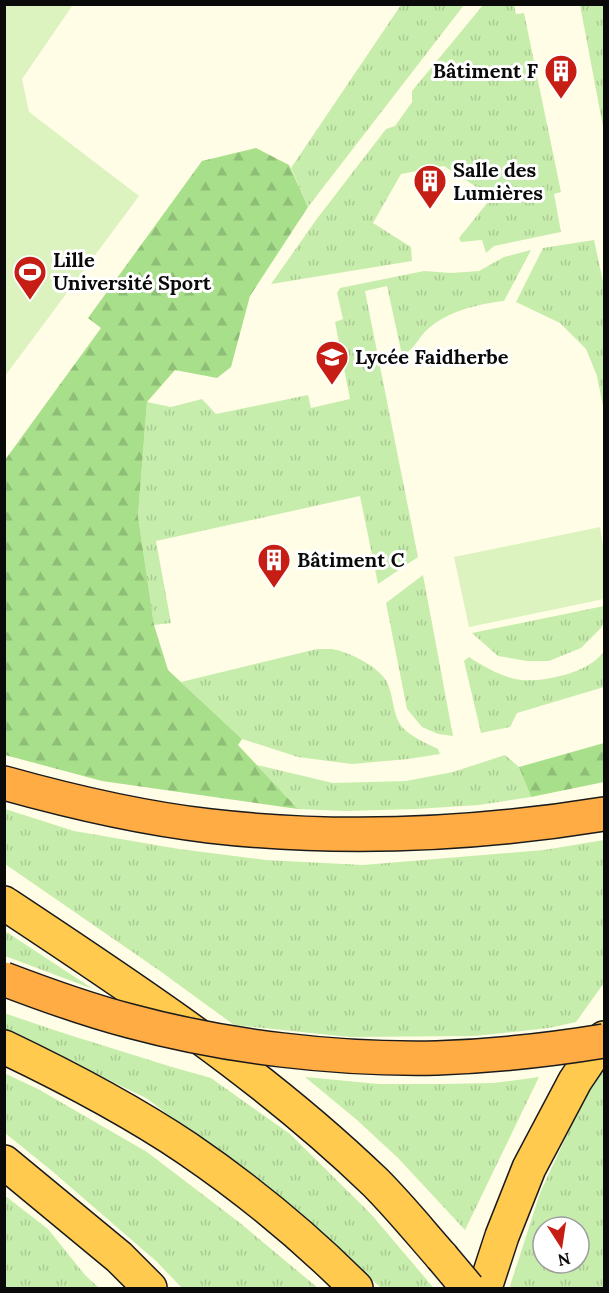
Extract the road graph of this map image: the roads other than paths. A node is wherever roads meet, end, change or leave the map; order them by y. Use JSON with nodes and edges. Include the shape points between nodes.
{"nodes":[{"id":1,"x":4,"y":783,"type":"edge"},
{"id":2,"x":604,"y":813,"type":"edge"},
{"id":3,"x":4,"y":903,"type":"edge"},
{"id":4,"x":4,"y":979,"type":"edge"},
{"id":5,"x":604,"y":1040,"type":"edge"},
{"id":6,"x":4,"y":1047,"type":"edge"},
{"id":7,"x":4,"y":1162,"type":"edge"},
{"id":8,"x":529,"y":1168,"type":"junction"},
{"id":9,"x":150,"y":1288,"type":"edge"},
{"id":10,"x":356,"y":1288,"type":"edge"},
{"id":11,"x":461,"y":1288,"type":"edge"},
{"id":12,"x":468,"y":1288,"type":"edge"},
{"id":13,"x":485,"y":1288,"type":"edge"}],
"edges":[{"from":1,"to":2,"type":"highway","via":[[156,818],[262,831],[444,832],[529,825]]},
{"from":3,"to":12,"type":"highway","bridge":true,"via":[[228,1056],[287,1103],[377,1184]]},
{"from":4,"to":5,"type":"highway","bridge":true,"via":[[130,1022],[274,1049],[438,1058]]},
{"from":5,"to":8,"type":"highway","via":[[575,1082]]},
{"from":6,"to":10,"type":"highway","via":[[104,1098],[187,1149],[260,1203]]},
{"from":7,"to":9,"type":"highway","via":[[119,1257]]},
{"from":8,"to":11,"type":"highway","via":[[501,1185]]},
{"from":8,"to":13,"type":"highway"}]}
